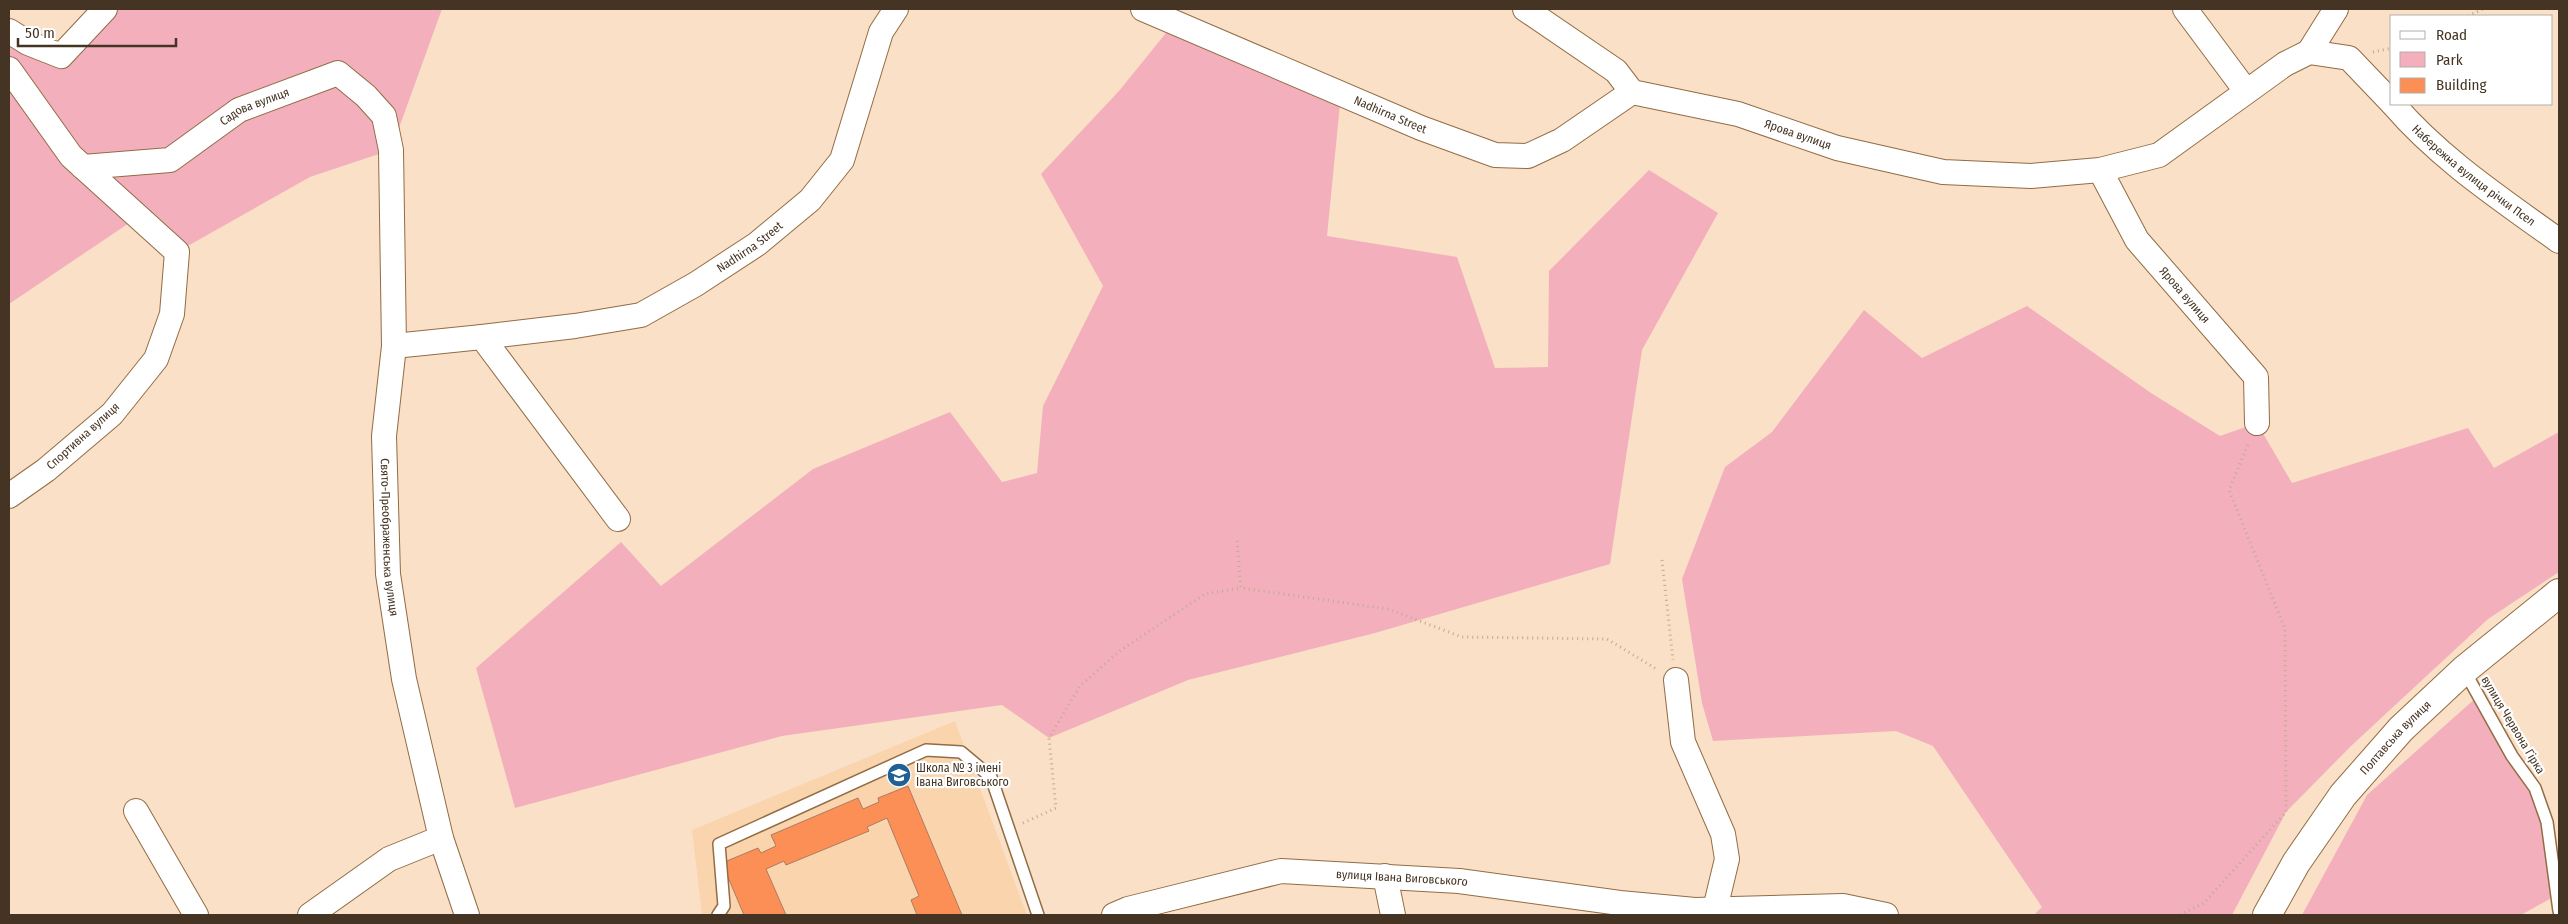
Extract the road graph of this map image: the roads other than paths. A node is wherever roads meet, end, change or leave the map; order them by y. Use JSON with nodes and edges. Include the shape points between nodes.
{"nodes":[{"id":1,"x":105,"y":9,"type":"edge"},
{"id":2,"x":896,"y":9,"type":"edge"},
{"id":3,"x":1143,"y":9,"type":"edge"},
{"id":4,"x":1525,"y":9,"type":"edge"},
{"id":5,"x":2185,"y":9,"type":"edge"},
{"id":6,"x":2336,"y":9,"type":"edge"},
{"id":7,"x":9,"y":31,"type":"edge"},
{"id":8,"x":2309,"y":52,"type":"junction"},
{"id":9,"x":9,"y":69,"type":"edge"},
{"id":10,"x":2246,"y":91,"type":"junction"},
{"id":11,"x":1632,"y":92,"type":"junction"},
{"id":12,"x":2390,"y":101,"type":"edge"},
{"id":13,"x":2394,"y":105,"type":"edge"},
{"id":14,"x":391,"y":150,"type":"joint"},
{"id":15,"x":83,"y":167,"type":"junction"},
{"id":16,"x":2100,"y":170,"type":"junction"},
{"id":17,"x":2559,"y":241,"type":"edge"},
{"id":18,"x":482,"y":337,"type":"junction"},
{"id":19,"x":394,"y":346,"type":"junction"},
{"id":20,"x":2257,"y":423,"type":"road end"},
{"id":21,"x":9,"y":496,"type":"edge"},
{"id":22,"x":618,"y":519,"type":"dead end"},
{"id":23,"x":2559,"y":593,"type":"edge"},
{"id":24,"x":2464,"y":670,"type":"junction"},
{"id":25,"x":1676,"y":680,"type":"road end"},
{"id":26,"x":136,"y":811,"type":"dead end"},
{"id":27,"x":441,"y":838,"type":"junction"},
{"id":28,"x":1385,"y":876,"type":"junction"},
{"id":29,"x":1702,"y":911,"type":"edge"},
{"id":30,"x":2559,"y":911,"type":"edge"},
{"id":31,"x":196,"y":915,"type":"edge"},
{"id":32,"x":310,"y":915,"type":"edge"},
{"id":33,"x":467,"y":915,"type":"edge"},
{"id":34,"x":718,"y":915,"type":"edge"},
{"id":35,"x":1038,"y":915,"type":"edge"},
{"id":36,"x":1114,"y":915,"type":"edge"},
{"id":37,"x":1394,"y":915,"type":"edge"},
{"id":38,"x":1886,"y":915,"type":"edge"},
{"id":39,"x":2267,"y":915,"type":"edge"}],
"edges":[{"from":1,"to":7,"type":"street","via":[[61,56],[28,43]]},
{"from":2,"to":18,"type":"street","name":"Nadhirna Street","via":[[881,32],[842,160],[810,200],[757,244],[641,315]]},
{"from":3,"to":11,"type":"street","name":"Nadhirna Street","via":[[1421,128],[1496,155],[1528,156],[1562,140]]},
{"from":4,"to":11,"type":"street","via":[[1616,71]]},
{"from":5,"to":10,"type":"street"},
{"from":6,"to":8,"type":"street"},
{"from":8,"to":10,"type":"street","name":"Ярова вулиця"},
{"from":8,"to":12,"type":"street","name":"Набережна вулиця річки Псел","via":[[2349,58]]},
{"from":9,"to":15,"type":"street","via":[[71,156]]},
{"from":10,"to":16,"type":"street","name":"Ярова вулиця","via":[[2159,155]]},
{"from":11,"to":16,"type":"street","name":"Ярова вулиця","via":[[1738,114],[1837,148],[1943,172],[2031,176]]},
{"from":13,"to":17,"type":"street","name":"Набережна вулиця річки Псел","via":[[2417,132],[2475,180]]},
{"from":14,"to":15,"type":"street","name":"Садова вулиця","via":[[384,116],[366,96],[338,74],[240,110],[170,160]]},
{"from":14,"to":19,"type":"street","name":"Свято-Преображенська вулиця"},
{"from":15,"to":21,"type":"street","name":"Спортивна вулиця","via":[[177,252],[172,314],[156,359],[112,414],[46,470]]},
{"from":16,"to":20,"type":"street","name":"Ярова вулиця","via":[[2137,240],[2256,378]]},
{"from":18,"to":19,"type":"street","name":"Nadhirna Street"},
{"from":18,"to":22,"type":"street"},
{"from":19,"to":27,"type":"street","name":"Свято-Преображенська вулиця","via":[[384,436],[388,574],[404,679]]},
{"from":23,"to":24,"type":"main road","name":"Полтавська вулиця"},
{"from":24,"to":30,"type":"lane","name":"вулиця Червона Гірка","via":[[2508,748],[2535,788],[2547,822]]},
{"from":24,"to":39,"type":"main road","name":"Полтавська вулиця","via":[[2400,729],[2343,795],[2296,862]]},
{"from":25,"to":29,"type":"street","via":[[1683,742],[1723,834],[1727,860]]},
{"from":26,"to":31,"type":"street"},
{"from":27,"to":32,"type":"street","via":[[389,859]]},
{"from":27,"to":33,"type":"street","name":"Свято-Преображенська вулиця"},
{"from":28,"to":29,"type":"street","name":"вулиця Івана Виговського","via":[[1459,881]]},
{"from":28,"to":36,"type":"street","name":"вулиця Івана Виговського","via":[[1281,871]]},
{"from":28,"to":37,"type":"street"},
{"from":29,"to":38,"type":"street","name":"вулиця Івана Виговського","via":[[1843,906]]},
{"from":34,"to":35,"type":"lane","via":[[724,906],[719,844],[926,750],[961,752],[990,777]]}]}
